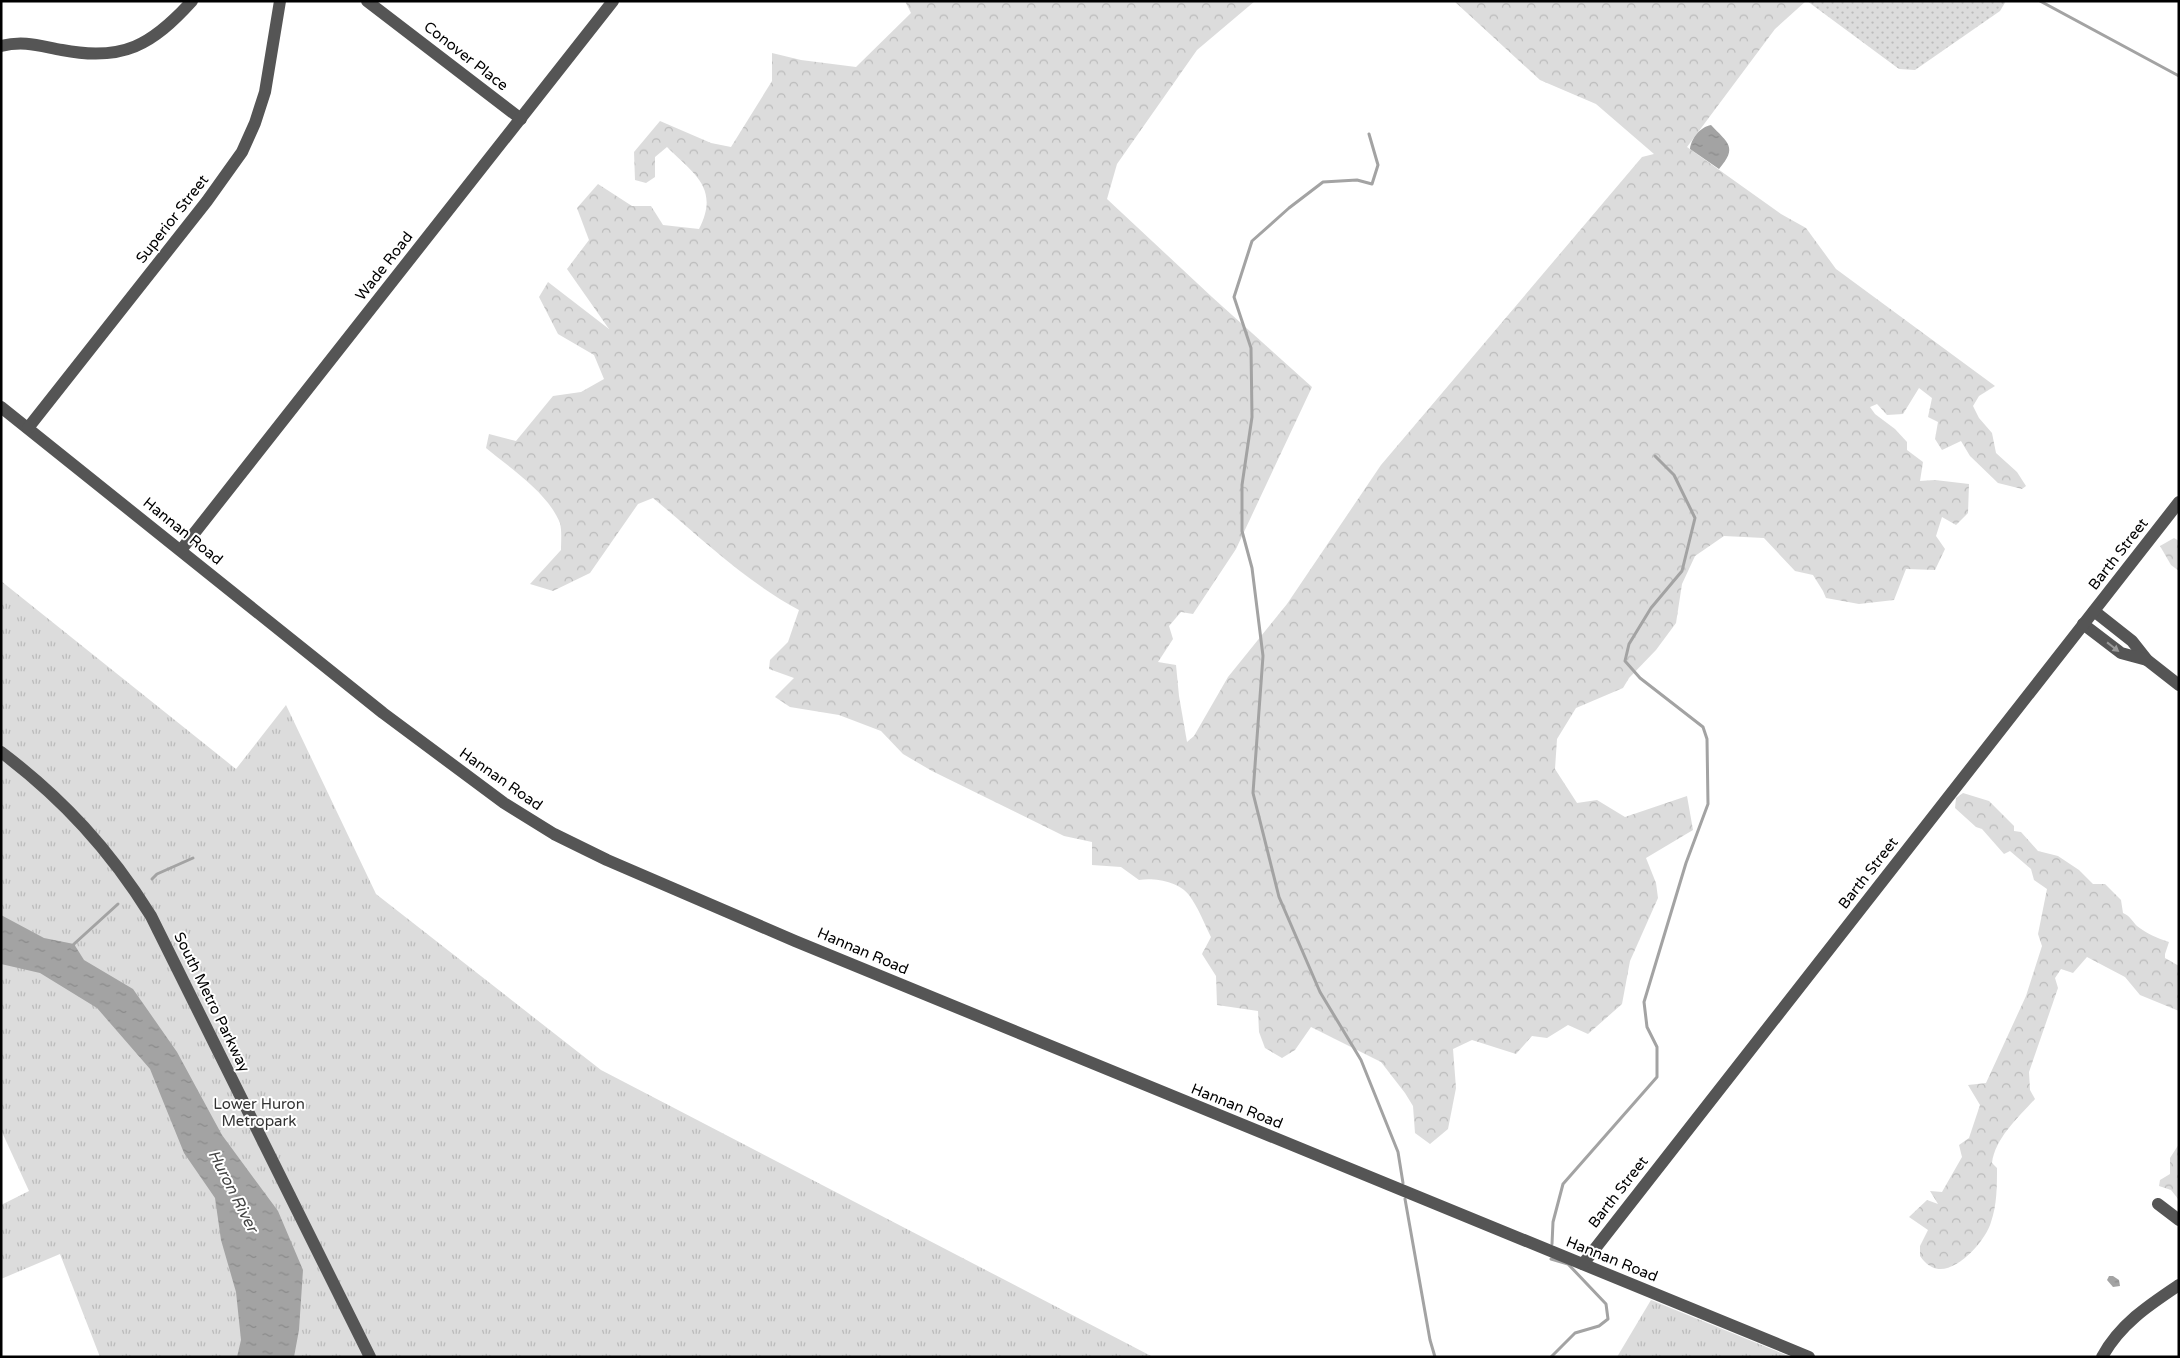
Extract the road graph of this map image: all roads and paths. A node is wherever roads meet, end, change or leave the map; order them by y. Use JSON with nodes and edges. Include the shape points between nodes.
{"nodes":[{"id":1,"x":192,"y":1,"type":"edge"},
{"id":2,"x":280,"y":1,"type":"edge"},
{"id":3,"x":367,"y":1,"type":"edge"},
{"id":4,"x":613,"y":1,"type":"edge"},
{"id":5,"x":1,"y":46,"type":"edge"},
{"id":6,"x":521,"y":119,"type":"junction"},
{"id":7,"x":1,"y":407,"type":"edge"},
{"id":8,"x":28,"y":428,"type":"junction"},
{"id":9,"x":2179,"y":502,"type":"edge"},
{"id":10,"x":181,"y":550,"type":"junction"},
{"id":11,"x":2094,"y":611,"type":"junction"},
{"id":12,"x":2083,"y":624,"type":"junction"},
{"id":13,"x":2147,"y":660,"type":"junction"},
{"id":14,"x":2179,"y":685,"type":"edge"},
{"id":15,"x":1,"y":752,"type":"edge"},
{"id":16,"x":2158,"y":1204,"type":"dead end"},
{"id":17,"x":2179,"y":1220,"type":"edge"},
{"id":18,"x":1583,"y":1264,"type":"junction"},
{"id":19,"x":2179,"y":1285,"type":"edge"},
{"id":20,"x":370,"y":1357,"type":"edge"},
{"id":21,"x":1809,"y":1357,"type":"edge"},
{"id":22,"x":2102,"y":1357,"type":"edge"}],
"edges":[{"from":1,"to":5,"type":"street","via":[[160,33],[132,48],[96,53],[63,51],[37,44]]},
{"from":2,"to":8,"type":"street","name":"Superior Street","via":[[265,92],[242,152]]},
{"from":3,"to":6,"type":"street","name":"Conover Place"},
{"from":4,"to":6,"type":"street","name":"Wade Road"},
{"from":6,"to":10,"type":"street","name":"Wade Road"},
{"from":7,"to":8,"type":"street","name":"Hannan Road"},
{"from":8,"to":10,"type":"street","name":"Hannan Road"},
{"from":9,"to":11,"type":"street","name":"Barth Street"},
{"from":10,"to":18,"type":"street","name":"Hannan Road","via":[[436,754],[520,813],[575,844],[645,878]]},
{"from":11,"to":12,"type":"street","name":"Barth Street"},
{"from":11,"to":13,"type":"street","via":[[2132,641]]},
{"from":12,"to":13,"type":"street","one_way":true,"via":[[2121,653]]},
{"from":12,"to":18,"type":"street","name":"Barth Street"},
{"from":13,"to":14,"type":"street"},
{"from":15,"to":20,"type":"street","name":"South Metro Parkway","via":[[38,780],[90,831],[136,891]]},
{"from":16,"to":17,"type":"street"},
{"from":18,"to":21,"type":"street","name":"Hannan Road"},
{"from":19,"to":22,"type":"street","via":[[2131,1319]]}]}
